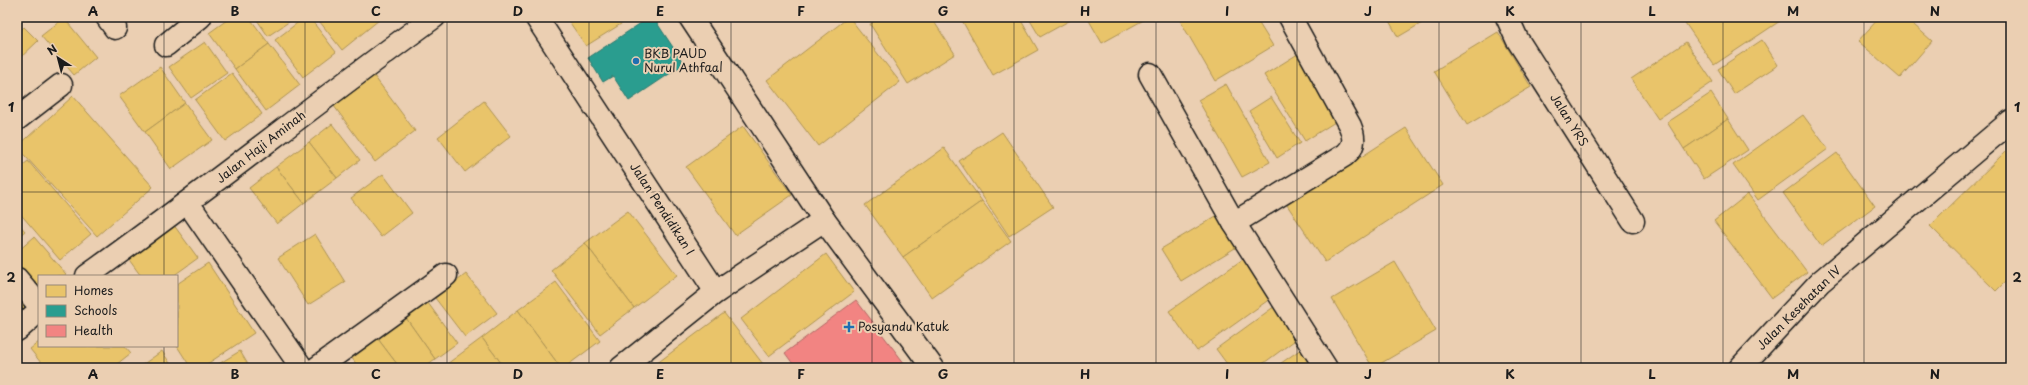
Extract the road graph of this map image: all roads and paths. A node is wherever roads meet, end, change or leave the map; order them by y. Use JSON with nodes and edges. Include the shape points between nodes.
{"nodes":[{"id":1,"x":200,"y":17,"type":"edge"},
{"id":2,"x":434,"y":17,"type":"edge"},
{"id":3,"x":536,"y":17,"type":"edge"},
{"id":4,"x":690,"y":17,"type":"edge"},
{"id":5,"x":1290,"y":17,"type":"edge"},
{"id":6,"x":1507,"y":17,"type":"edge"},
{"id":7,"x":166,"y":45,"type":"dead end"},
{"id":8,"x":1150,"y":74,"type":"dead end"},
{"id":9,"x":61,"y":85,"type":"dead end"},
{"id":10,"x":17,"y":119,"type":"edge"},
{"id":11,"x":2011,"y":121,"type":"edge"},
{"id":12,"x":188,"y":203,"type":"junction"},
{"id":13,"x":824,"y":220,"type":"junction"},
{"id":14,"x":1633,"y":221,"type":"dead end"},
{"id":15,"x":1234,"y":223,"type":"junction"},
{"id":16,"x":88,"y":275,"type":"edge"},
{"id":17,"x":446,"y":275,"type":"dead end"},
{"id":18,"x":17,"y":279,"type":"edge"},
{"id":19,"x":716,"y":292,"type":"junction"},
{"id":20,"x":38,"y":304,"type":"edge"},
{"id":21,"x":38,"y":312,"type":"edge"},
{"id":22,"x":17,"y":330,"type":"edge"},
{"id":23,"x":302,"y":368,"type":"edge"},
{"id":24,"x":317,"y":368,"type":"edge"},
{"id":25,"x":621,"y":368,"type":"edge"},
{"id":26,"x":933,"y":368,"type":"edge"},
{"id":27,"x":1326,"y":368,"type":"edge"},
{"id":28,"x":1740,"y":368,"type":"edge"}],
"edges":[{"from":1,"to":7,"type":"street"},
{"from":2,"to":12,"type":"street","name":"Jalan Haji Aminah"},
{"from":3,"to":19,"type":"street","name":"Jalan Pendidikan I"},
{"from":4,"to":13,"type":"street"},
{"from":5,"to":15,"type":"street","via":[[1350,126],[1353,145],[1345,155]]},
{"from":6,"to":14,"type":"street","name":"Jalan YRS","via":[[1517,39]]},
{"from":8,"to":15,"type":"street"},
{"from":9,"to":10,"type":"street"},
{"from":11,"to":28,"type":"street","name":"Jalan Kesehatan IV","via":[[1820,282]]},
{"from":12,"to":16,"type":"street","name":"Jalan Haji Aminah"},
{"from":12,"to":23,"type":"street"},
{"from":13,"to":19,"type":"street"},
{"from":13,"to":26,"type":"street"},
{"from":15,"to":27,"type":"street"},
{"from":17,"to":24,"type":"street"},
{"from":18,"to":20,"type":"street"},
{"from":19,"to":25,"type":"street"},
{"from":21,"to":22,"type":"street"}]}
